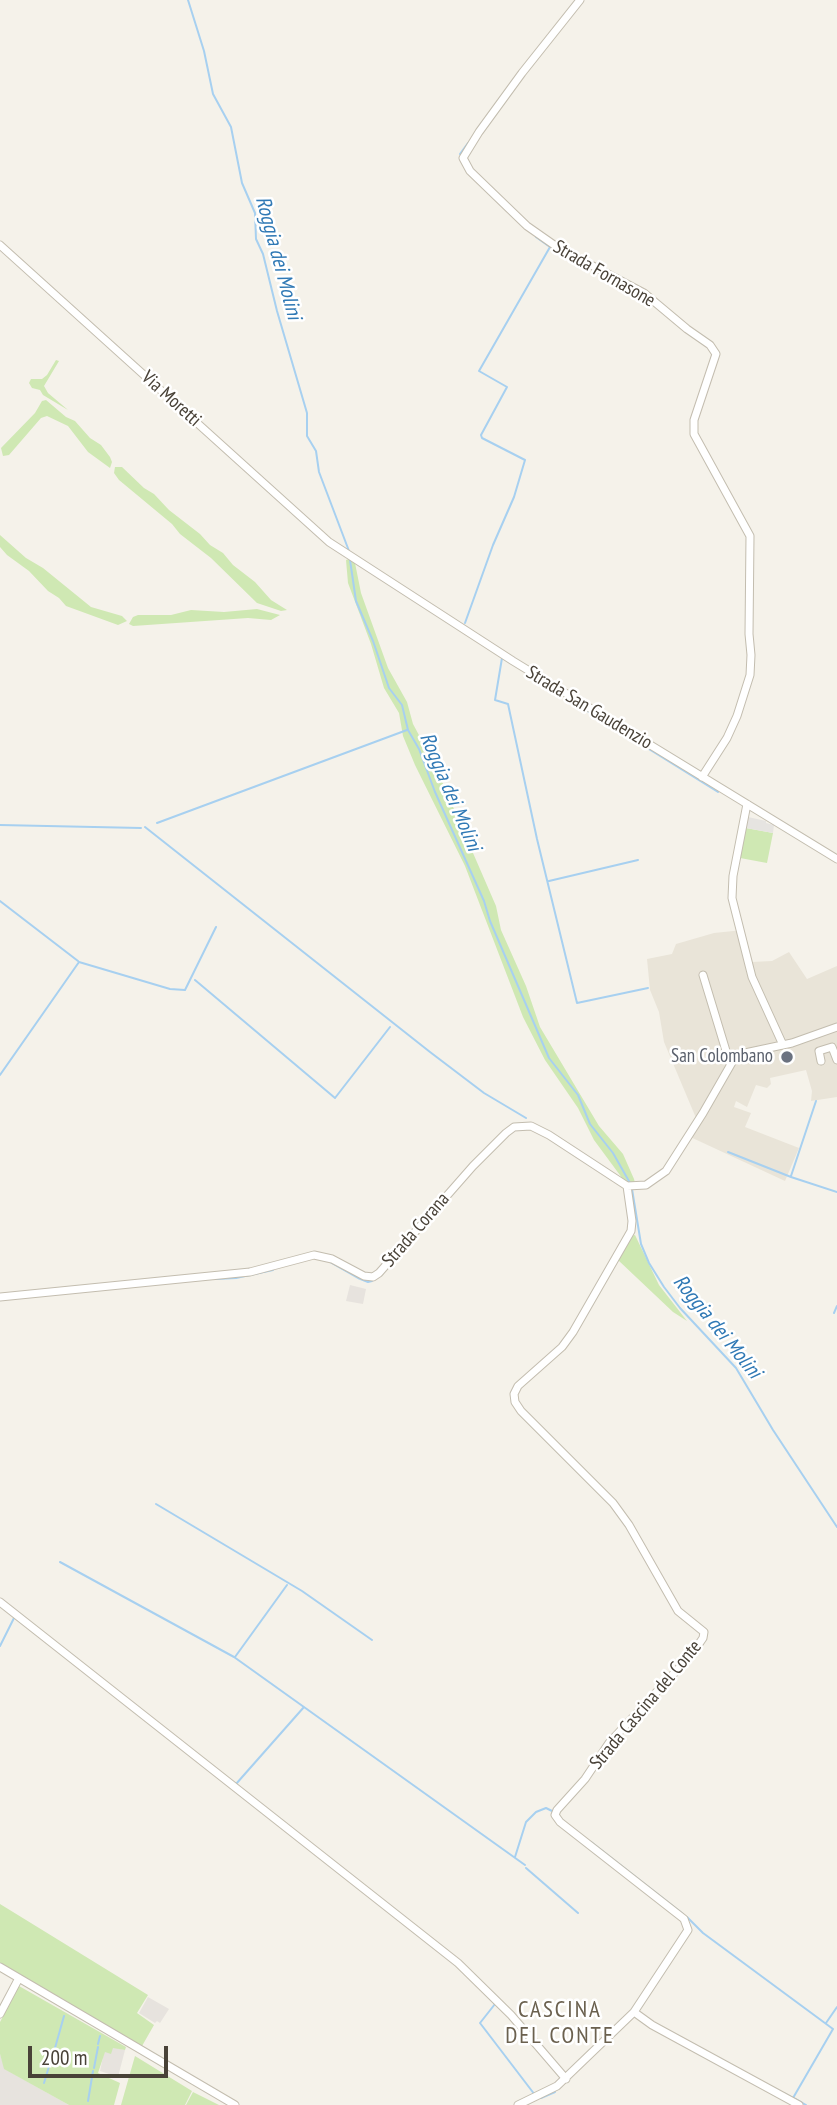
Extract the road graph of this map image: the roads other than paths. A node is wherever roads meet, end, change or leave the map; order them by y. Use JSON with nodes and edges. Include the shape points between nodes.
{"nodes":[{"id":1,"x":580,"y":0,"type":"edge"},
{"id":2,"x":0,"y":244,"type":"edge"},
{"id":3,"x":344,"y":552,"type":"joint"},
{"id":4,"x":702,"y":776,"type":"junction"},
{"id":5,"x":747,"y":804,"type":"junction"},
{"id":6,"x":837,"y":859,"type":"edge"},
{"id":7,"x":703,"y":975,"type":"dead end"},
{"id":8,"x":837,"y":1027,"type":"edge"},
{"id":9,"x":819,"y":1034,"type":"junction"},
{"id":10,"x":783,"y":1045,"type":"junction"},
{"id":11,"x":824,"y":1049,"type":"junction"},
{"id":12,"x":837,"y":1060,"type":"edge"},
{"id":13,"x":821,"y":1061,"type":"dead end"},
{"id":14,"x":730,"y":1064,"type":"junction"},
{"id":15,"x":631,"y":1187,"type":"junction"},
{"id":16,"x":0,"y":1297,"type":"edge"},
{"id":17,"x":0,"y":1602,"type":"edge"},
{"id":18,"x":0,"y":1967,"type":"edge"},
{"id":19,"x":19,"y":1978,"type":"junction"},
{"id":20,"x":634,"y":2012,"type":"junction"},
{"id":21,"x":0,"y":2014,"type":"edge"},
{"id":22,"x":566,"y":2079,"type":"junction"},
{"id":23,"x":235,"y":2105,"type":"edge"},
{"id":24,"x":518,"y":2105,"type":"edge"},
{"id":25,"x":799,"y":2105,"type":"edge"}],
"edges":[{"from":1,"to":4,"type":"street","name":"Strada Fornasone","via":[[463,158],[481,182],[536,233],[644,293],[716,354],[694,420],[694,434],[750,536],[751,655],[737,716]]},
{"from":2,"to":3,"type":"street","name":"Via Moretti"},
{"from":3,"to":4,"type":"street","name":"Strada San Gaudenzio"},
{"from":4,"to":5,"type":"street","name":"Strada San Gaudenzio"},
{"from":5,"to":6,"type":"street","name":"Strada San Gaudenzio"},
{"from":5,"to":10,"type":"street","via":[[732,898],[752,977]]},
{"from":7,"to":14,"type":"street"},
{"from":8,"to":9,"type":"street"},
{"from":9,"to":10,"type":"street"},
{"from":9,"to":11,"type":"street"},
{"from":10,"to":14,"type":"street","via":[[745,1053]]},
{"from":11,"to":12,"type":"street","via":[[832,1047]]},
{"from":11,"to":13,"type":"street","via":[[819,1051]]},
{"from":14,"to":15,"type":"street","via":[[660,1177]]},
{"from":15,"to":16,"type":"street","name":"Strada Corana","via":[[549,1135],[522,1125],[506,1133],[373,1277],[314,1255],[250,1272]]},
{"from":15,"to":20,"type":"street","name":"Strada Cascina del Conte","via":[[631,1231],[573,1332],[514,1395],[521,1411],[613,1503],[678,1611],[704,1632],[692,1654],[609,1743],[555,1815],[687,1923],[686,1934]]},
{"from":17,"to":22,"type":"street","via":[[458,1963]]},
{"from":18,"to":19,"type":"street"},
{"from":19,"to":21,"type":"street"},
{"from":19,"to":23,"type":"street"},
{"from":20,"to":22,"type":"street"},
{"from":20,"to":25,"type":"street"},
{"from":22,"to":24,"type":"street"}]}
